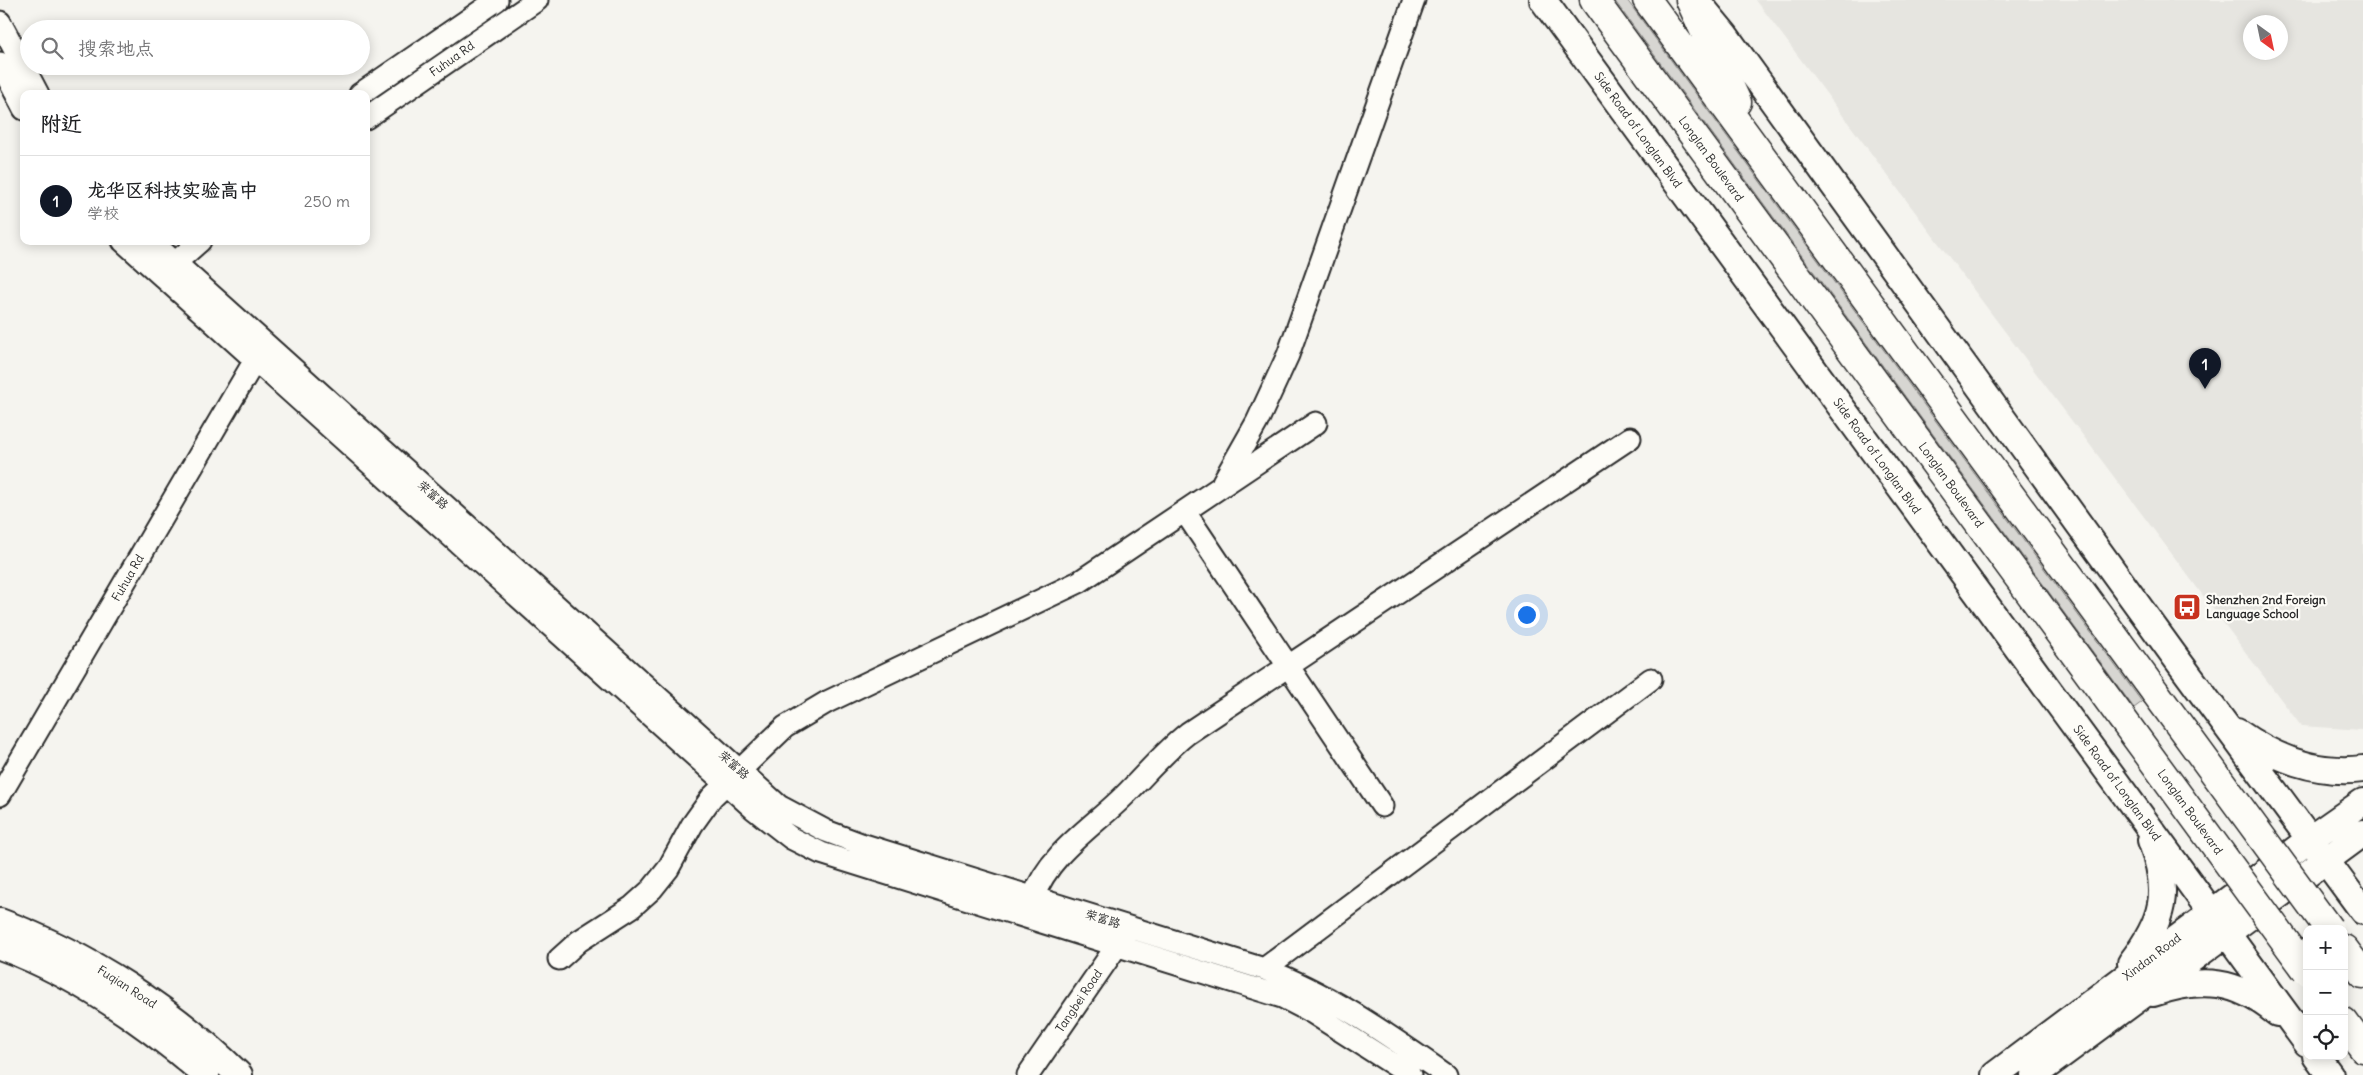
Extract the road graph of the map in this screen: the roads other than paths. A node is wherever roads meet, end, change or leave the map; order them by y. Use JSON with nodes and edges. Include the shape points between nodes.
{"nodes":[{"id":1,"x":497,"y":0,"type":"edge"},
{"id":2,"x":537,"y":0,"type":"edge"},
{"id":3,"x":1414,"y":0,"type":"edge"},
{"id":4,"x":1543,"y":0,"type":"edge"},
{"id":5,"x":1594,"y":0,"type":"edge"},
{"id":6,"x":1647,"y":0,"type":"edge"},
{"id":7,"x":1690,"y":0,"type":"edge"},
{"id":8,"x":1696,"y":0,"type":"edge"},
{"id":9,"x":0,"y":22,"type":"edge"},
{"id":10,"x":20,"y":60,"type":"edge"},
{"id":11,"x":0,"y":63,"type":"edge"},
{"id":12,"x":28,"y":75,"type":"edge"},
{"id":13,"x":36,"y":90,"type":"edge"},
{"id":14,"x":366,"y":90,"type":"edge"},
{"id":15,"x":20,"y":100,"type":"edge"},
{"id":16,"x":370,"y":115,"type":"edge"},
{"id":17,"x":1762,"y":156,"type":"junction"},
{"id":18,"x":138,"y":245,"type":"edge"},
{"id":19,"x":195,"y":245,"type":"edge"},
{"id":20,"x":157,"y":250,"type":"edge"},
{"id":21,"x":175,"y":262,"type":"junction"},
{"id":22,"x":255,"y":360,"type":"junction"},
{"id":23,"x":1316,"y":423,"type":"dead end"},
{"id":24,"x":1630,"y":438,"type":"dead end"},
{"id":25,"x":1219,"y":489,"type":"junction"},
{"id":26,"x":1185,"y":512,"type":"junction"},
{"id":27,"x":1288,"y":666,"type":"junction"},
{"id":28,"x":1651,"y":679,"type":"dead end"},
{"id":29,"x":2214,"y":710,"type":"junction"},
{"id":30,"x":2363,"y":769,"type":"edge"},
{"id":31,"x":732,"y":776,"type":"junction"},
{"id":32,"x":0,"y":795,"type":"edge"},
{"id":33,"x":2363,"y":802,"type":"edge"},
{"id":34,"x":1382,"y":806,"type":"dead end"},
{"id":35,"x":2139,"y":814,"type":"junction"},
{"id":36,"x":2363,"y":833,"type":"edge"},
{"id":37,"x":2310,"y":839,"type":"junction"},
{"id":38,"x":2325,"y":860,"type":"junction"},
{"id":39,"x":1033,"y":898,"type":"junction"},
{"id":40,"x":2363,"y":911,"type":"edge"},
{"id":41,"x":0,"y":922,"type":"edge"},
{"id":42,"x":2219,"y":923,"type":"junction"},
{"id":43,"x":2327,"y":925,"type":"edge"},
{"id":44,"x":1123,"y":936,"type":"junction"},
{"id":45,"x":0,"y":946,"type":"edge"},
{"id":46,"x":2348,"y":954,"type":"edge"},
{"id":47,"x":559,"y":959,"type":"dead end"},
{"id":48,"x":1264,"y":969,"type":"junction"},
{"id":49,"x":2306,"y":970,"type":"edge"},
{"id":50,"x":2363,"y":974,"type":"edge"},
{"id":51,"x":2118,"y":998,"type":"junction"},
{"id":52,"x":2348,"y":1027,"type":"edge"},
{"id":53,"x":2303,"y":1038,"type":"edge"},
{"id":54,"x":2303,"y":1040,"type":"edge"},
{"id":55,"x":2363,"y":1048,"type":"edge"},
{"id":56,"x":2319,"y":1060,"type":"edge"},
{"id":57,"x":206,"y":1075,"type":"edge"},
{"id":58,"x":239,"y":1075,"type":"edge"},
{"id":59,"x":1028,"y":1075,"type":"edge"},
{"id":60,"x":1410,"y":1075,"type":"edge"},
{"id":61,"x":1446,"y":1075,"type":"edge"},
{"id":62,"x":1995,"y":1075,"type":"edge"},
{"id":63,"x":2034,"y":1075,"type":"edge"},
{"id":64,"x":2330,"y":1075,"type":"edge"}],
"edges":[{"from":1,"to":14,"type":"street","name":"Fuhua Rd"},
{"from":2,"to":16,"type":"street","name":"Fuhua Rd"},
{"from":3,"to":25,"type":"street","via":[[1288,355],[1257,422]]},
{"from":4,"to":35,"type":"main road","name":"Side Road of Longlan Blvd"},
{"from":5,"to":49,"type":"highway","name":"Longlan Boulevard","bridge":true},
{"from":6,"to":17,"type":"highway"},
{"from":7,"to":17,"type":"highway"},
{"from":8,"to":29,"type":"main road"},
{"from":9,"to":10,"type":"street"},
{"from":11,"to":15,"type":"street"},
{"from":12,"to":13,"type":"street"},
{"from":17,"to":43,"type":"highway","bridge":true},
{"from":18,"to":20,"type":"street","name":"荣富路"},
{"from":19,"to":21,"type":"street"},
{"from":20,"to":21,"type":"street"},
{"from":20,"to":22,"type":"street","name":"荣富路"},
{"from":21,"to":31,"type":"street","name":"荣富路"},
{"from":22,"to":31,"type":"street","name":"荣富路"},
{"from":22,"to":32,"type":"street","name":"Fuhua Rd"},
{"from":23,"to":25,"type":"street"},
{"from":24,"to":27,"type":"street"},
{"from":25,"to":26,"type":"street"},
{"from":26,"to":27,"type":"street"},
{"from":26,"to":31,"type":"street","via":[[1079,582],[805,714],[785,727]]},
{"from":27,"to":34,"type":"street"},
{"from":27,"to":39,"type":"street","via":[[1170,747],[1125,795],[1062,852]]},
{"from":28,"to":48,"type":"street"},
{"from":29,"to":30,"type":"main road","via":[[2259,748],[2292,762],[2323,769]]},
{"from":29,"to":37,"type":"main road"},
{"from":31,"to":39,"type":"street","name":"荣富路","via":[[826,831]]},
{"from":31,"to":44,"type":"street","name":"荣富路","via":[[767,820],[792,838],[821,852]]},
{"from":31,"to":47,"type":"street","via":[[703,808],[668,869],[652,889]]},
{"from":33,"to":37,"type":"main road","name":"Xindan Road"},
{"from":35,"to":42,"type":"main road","name":"Side Road of Longlan Blvd"},
{"from":35,"to":51,"type":"main road","via":[[2160,871],[2163,891],[2161,912]]},
{"from":36,"to":38,"type":"main road","name":"Xindan Road"},
{"from":37,"to":38,"type":"main road"},
{"from":37,"to":42,"type":"main road","name":"Xindan Road"},
{"from":38,"to":40,"type":"main road"},
{"from":38,"to":42,"type":"main road","name":"Xindan Road"},
{"from":39,"to":44,"type":"street","name":"荣富路"},
{"from":41,"to":58,"type":"main road","name":"Fuqian Road","via":[[52,944],[124,984],[192,1033]]},
{"from":42,"to":51,"type":"main road","name":"Xindan Road"},
{"from":42,"to":53,"type":"main road","name":"Side Road of Longlan Blvd"},
{"from":44,"to":48,"type":"street","name":"荣富路"},
{"from":44,"to":59,"type":"street","name":"Tangbei Road"},
{"from":44,"to":60,"type":"street","name":"荣富路","via":[[1282,997]]},
{"from":45,"to":57,"type":"main road","name":"Fuqian Road","via":[[42,964],[112,1003]]},
{"from":46,"to":50,"type":"highway"},
{"from":48,"to":61,"type":"street","name":"荣富路","via":[[1323,995]]},
{"from":51,"to":54,"type":"main road","via":[[2146,996],[2191,983],[2213,982],[2236,987],[2260,1000]]},
{"from":51,"to":62,"type":"main road","name":"Xindan Road"},
{"from":51,"to":63,"type":"main road","name":"Xindan Road"},
{"from":52,"to":55,"type":"highway"},
{"from":56,"to":64,"type":"main road","name":"Side Road of Longlan Blvd"}]}
